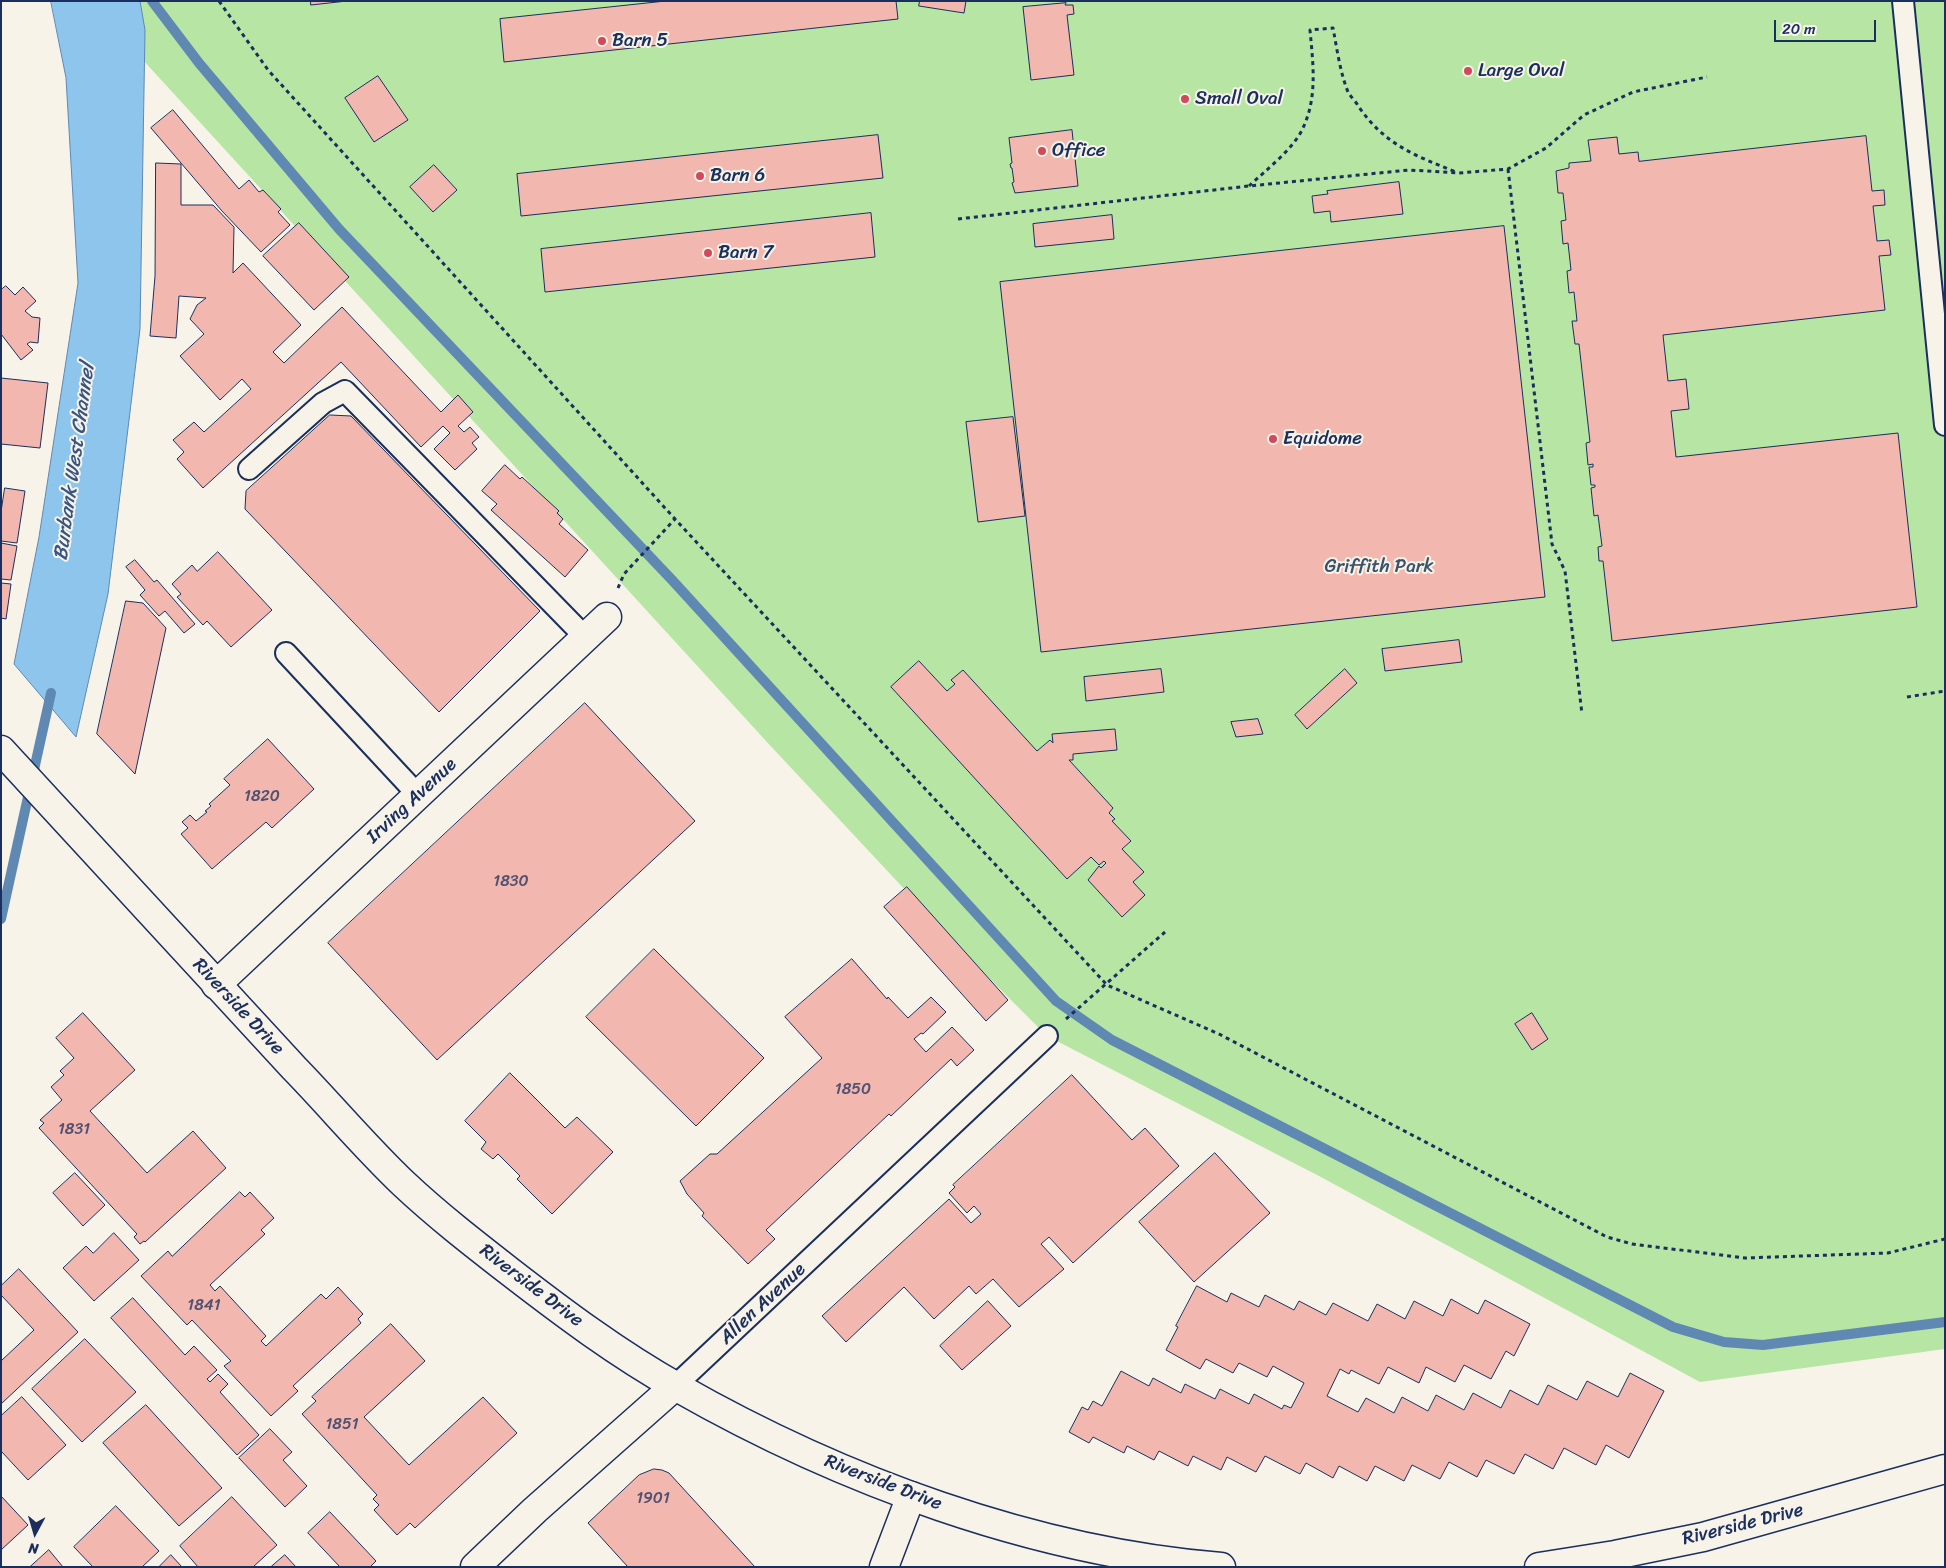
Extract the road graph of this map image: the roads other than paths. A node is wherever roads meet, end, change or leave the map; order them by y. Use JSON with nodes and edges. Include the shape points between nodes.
{"nodes":[{"id":1,"x":1903,"y":1,"type":"edge"},
{"id":2,"x":1945,"y":425,"type":"edge"},
{"id":3,"x":249,"y":469,"type":"dead end"},
{"id":4,"x":607,"y":617,"type":"dead end"},
{"id":5,"x":585,"y":637,"type":"junction"},
{"id":6,"x":286,"y":652,"type":"dead end"},
{"id":7,"x":1,"y":750,"type":"edge"},
{"id":8,"x":418,"y":795,"type":"junction"},
{"id":9,"x":216,"y":985,"type":"junction"},
{"id":10,"x":1054,"y":1030,"type":"road end"},
{"id":11,"x":675,"y":1386,"type":"junction"},
{"id":12,"x":1945,"y":1470,"type":"edge"},
{"id":13,"x":911,"y":1496,"type":"junction"},
{"id":14,"x":475,"y":1567,"type":"edge"},
{"id":15,"x":884,"y":1567,"type":"edge"},
{"id":16,"x":1221,"y":1567,"type":"edge"},
{"id":17,"x":1539,"y":1567,"type":"edge"}],
"edges":[{"from":1,"to":2,"type":"lane"},
{"from":3,"to":5,"type":"lane","via":[[323,403],[345,391]]},
{"from":4,"to":5,"type":"main road","name":"Irving Avenue"},
{"from":5,"to":8,"type":"main road","name":"Irving Avenue"},
{"from":6,"to":8,"type":"lane"},
{"from":7,"to":9,"type":"main road","name":"Riverside Drive"},
{"from":8,"to":9,"type":"main road","name":"Irving Avenue"},
{"from":9,"to":11,"type":"main road","name":"Riverside Drive","via":[[397,1177],[450,1225],[544,1298]]},
{"from":10,"to":11,"type":"lane","name":"Allen Avenue"},
{"from":11,"to":13,"type":"main road","name":"Riverside Drive","via":[[772,1438]]},
{"from":11,"to":14,"type":"main road","name":"Allen Avenue"},
{"from":12,"to":17,"type":"main road","name":"Riverside Drive","via":[[1703,1537]]},
{"from":13,"to":15,"type":"main road"},
{"from":13,"to":16,"type":"main road","name":"Riverside Drive","via":[[1013,1529],[1056,1539],[1128,1554]]}]}
